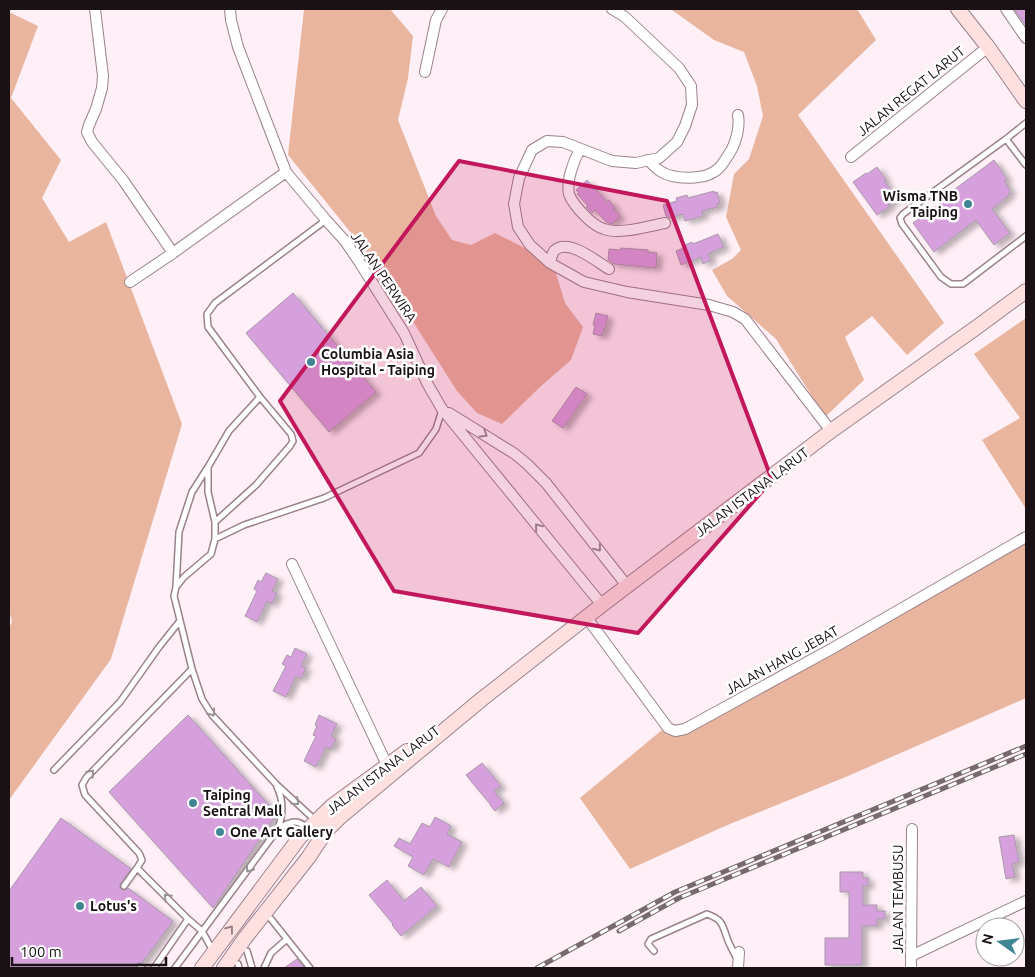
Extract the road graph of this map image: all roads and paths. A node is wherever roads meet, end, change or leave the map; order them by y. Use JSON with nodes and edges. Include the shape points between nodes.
{"nodes":[{"id":1,"x":95,"y":9,"type":"edge"},
{"id":2,"x":230,"y":9,"type":"edge"},
{"id":3,"x":442,"y":9,"type":"edge"},
{"id":4,"x":958,"y":9,"type":"edge"},
{"id":5,"x":1006,"y":9,"type":"edge"},
{"id":6,"x":615,"y":10,"type":"edge"},
{"id":7,"x":1026,"y":38,"type":"edge"},
{"id":8,"x":988,"y":46,"type":"junction"},
{"id":9,"x":425,"y":72,"type":"dead end"},
{"id":10,"x":1026,"y":101,"type":"edge"},
{"id":11,"x":738,"y":115,"type":"dead end"},
{"id":12,"x":1026,"y":123,"type":"edge"},
{"id":13,"x":1006,"y":139,"type":"junction"},
{"id":14,"x":580,"y":149,"type":"junction"},
{"id":15,"x":851,"y":157,"type":"dead end"},
{"id":16,"x":648,"y":160,"type":"junction"},
{"id":17,"x":1026,"y":165,"type":"edge"},
{"id":18,"x":286,"y":172,"type":"junction"},
{"id":19,"x":326,"y":220,"type":"junction"},
{"id":20,"x":665,"y":223,"type":"dead end"},
{"id":21,"x":1026,"y":236,"type":"edge"},
{"id":22,"x":173,"y":253,"type":"junction"},
{"id":23,"x":550,"y":263,"type":"junction"},
{"id":24,"x":609,"y":269,"type":"dead end"},
{"id":25,"x":130,"y":282,"type":"dead end"},
{"id":26,"x":1026,"y":291,"type":"edge"},
{"id":27,"x":260,"y":397,"type":"junction"},
{"id":28,"x":442,"y":408,"type":"junction"},
{"id":29,"x":831,"y":431,"type":"junction"},
{"id":30,"x":208,"y":467,"type":"junction"},
{"id":31,"x":215,"y":522,"type":"junction"},
{"id":32,"x":1026,"y":537,"type":"edge"},
{"id":33,"x":215,"y":540,"type":"junction"},
{"id":34,"x":292,"y":564,"type":"dead end"},
{"id":35,"x":176,"y":587,"type":"junction"},
{"id":36,"x":628,"y":587,"type":"junction"},
{"id":37,"x":602,"y":605,"type":"junction"},
{"id":38,"x":587,"y":618,"type":"junction"},
{"id":39,"x":179,"y":622,"type":"junction"},
{"id":40,"x":192,"y":669,"type":"junction"},
{"id":41,"x":482,"y":699,"type":"junction"},
{"id":42,"x":387,"y":764,"type":"junction"},
{"id":43,"x":54,"y":770,"type":"dead end"},
{"id":44,"x":276,"y":784,"type":"junction"},
{"id":45,"x":278,"y":829,"type":"junction"},
{"id":46,"x":317,"y":830,"type":"junction"},
{"id":47,"x":912,"y":830,"type":"dead end"},
{"id":48,"x":308,"y":858,"type":"junction"},
{"id":49,"x":138,"y":868,"type":"junction"},
{"id":50,"x":124,"y":886,"type":"dead end"},
{"id":51,"x":1026,"y":901,"type":"edge"},
{"id":52,"x":188,"y":919,"type":"junction"},
{"id":53,"x":271,"y":919,"type":"junction"},
{"id":54,"x":202,"y":931,"type":"junction"},
{"id":55,"x":287,"y":939,"type":"junction"},
{"id":56,"x":246,"y":945,"type":"junction"},
{"id":57,"x":654,"y":951,"type":"dead end"},
{"id":58,"x":213,"y":952,"type":"junction"},
{"id":59,"x":911,"y":956,"type":"junction"},
{"id":60,"x":738,"y":961,"type":"edge"},
{"id":61,"x":237,"y":967,"type":"edge"},
{"id":62,"x":154,"y":968,"type":"edge"},
{"id":63,"x":175,"y":968,"type":"edge"},
{"id":64,"x":202,"y":968,"type":"edge"},
{"id":65,"x":224,"y":968,"type":"edge"},
{"id":66,"x":252,"y":968,"type":"edge"},
{"id":67,"x":264,"y":968,"type":"edge"},
{"id":68,"x":310,"y":968,"type":"edge"},
{"id":69,"x":911,"y":968,"type":"edge"}],
"edges":[{"from":1,"to":22,"type":"street","via":[[103,76],[87,132]]},
{"from":2,"to":18,"type":"street","name":"JALAN PERWIRA","via":[[238,47]]},
{"from":3,"to":9,"type":"street","via":[[436,20]]},
{"from":4,"to":8,"type":"main road"},
{"from":5,"to":7,"type":"street"},
{"from":6,"to":16,"type":"street","via":[[679,68],[691,86],[692,105],[677,142],[659,158]]},
{"from":8,"to":10,"type":"main road"},
{"from":8,"to":15,"type":"street","name":"JALAN REGAT LARUT"},
{"from":11,"to":16,"type":"street","via":[[737,139],[718,169],[689,178],[660,171]]},
{"from":12,"to":13,"type":"lane"},
{"from":13,"to":17,"type":"lane"},
{"from":13,"to":21,"type":"lane","via":[[900,218],[940,277],[951,284],[963,284]]},
{"from":14,"to":16,"type":"street","via":[[612,162]]},
{"from":14,"to":20,"type":"street","via":[[574,160],[569,193],[577,208],[590,221],[604,229],[621,231]]},
{"from":14,"to":23,"type":"street","via":[[563,142],[548,141],[532,150],[519,178],[514,204],[518,227],[530,245]]},
{"from":18,"to":19,"type":"street","name":"JALAN PERWIRA"},
{"from":18,"to":22,"type":"street"},
{"from":19,"to":27,"type":"lane","via":[[215,303],[207,314],[208,327]]},
{"from":19,"to":28,"type":"street","name":"JALAN PERWIRA","via":[[345,241],[404,333]]},
{"from":22,"to":25,"type":"street"},
{"from":23,"to":24,"type":"street","via":[[554,252],[570,248],[579,250]]},
{"from":23,"to":29,"type":"street","via":[[584,282],[710,305],[745,319]]},
{"from":26,"to":29,"type":"main road","name":"JALAN ISTANA LARUT"},
{"from":27,"to":30,"type":"lane","via":[[229,431]]},
{"from":27,"to":31,"type":"lane","via":[[291,434],[293,441],[256,484]]},
{"from":28,"to":33,"type":"lane","via":[[436,428],[419,453],[324,498],[244,526]]},
{"from":28,"to":36,"type":"street","name":"JALAN PERWIRA","one_way":true,"via":[[528,464]]},
{"from":37,"to":28,"type":"street","name":"JALAN PERWIRA","one_way":true},
{"from":29,"to":36,"type":"main road","name":"JALAN ISTANA LARUT"},
{"from":30,"to":31,"type":"lane","via":[[208,492]]},
{"from":30,"to":35,"type":"lane","via":[[192,492],[179,532]]},
{"from":31,"to":33,"type":"lane"},
{"from":32,"to":38,"type":"street","name":"JALAN HANG JEBAT","via":[[781,676],[685,729],[675,731],[668,728]]},
{"from":33,"to":35,"type":"lane","via":[[211,554]]},
{"from":34,"to":42,"type":"street"},
{"from":35,"to":39,"type":"lane","via":[[174,596]]},
{"from":36,"to":37,"type":"main road","name":"JALAN ISTANA LARUT"},
{"from":37,"to":38,"type":"main road","name":"JALAN ISTANA LARUT"},
{"from":38,"to":41,"type":"main road","name":"JALAN ISTANA LARUT"},
{"from":39,"to":40,"type":"lane"},
{"from":39,"to":43,"type":"lane","via":[[120,702]]},
{"from":40,"to":44,"type":"lane","one_way":true,"via":[[212,715]]},
{"from":49,"to":40,"type":"lane","one_way":true,"via":[[142,860],[139,854],[85,795],[82,785]]},
{"from":41,"to":42,"type":"main road","name":"JALAN ISTANA LARUT"},
{"from":41,"to":46,"type":"main road","name":"JALAN ISTANA LARUT","via":[[340,817]]},
{"from":42,"to":46,"type":"main road","name":"JALAN ISTANA LARUT","via":[[332,806]]},
{"from":44,"to":45,"type":"lane","via":[[282,810]]},
{"from":44,"to":46,"type":"lane","one_way":true},
{"from":45,"to":46,"type":"lane","via":[[290,822],[298,822]]},
{"from":45,"to":54,"type":"lane","one_way":true},
{"from":46,"to":48,"type":"main road","name":"JALAN ISTANA LARUT"},
{"from":58,"to":46,"type":"main road","name":"JALAN ISTANA LARUT","one_way":true,"via":[[300,837]]},
{"from":47,"to":59,"type":"street","name":"JALAN TEMBUSU"},
{"from":48,"to":53,"type":"main road","name":"JALAN ISTANA LARUT","via":[[298,880]]},
{"from":48,"to":56,"type":"main road","name":"JALAN ISTANA LARUT"},
{"from":49,"to":50,"type":"lane"},
{"from":52,"to":49,"type":"lane","one_way":true},
{"from":51,"to":59,"type":"street"},
{"from":52,"to":54,"type":"lane"},
{"from":52,"to":62,"type":"lane"},
{"from":53,"to":55,"type":"lane"},
{"from":53,"to":56,"type":"main road","name":"JALAN ISTANA LARUT"},
{"from":54,"to":58,"type":"lane"},
{"from":54,"to":63,"type":"lane"},
{"from":55,"to":67,"type":"lane","via":[[271,953]]},
{"from":55,"to":68,"type":"lane"},
{"from":56,"to":61,"type":"main road","name":"JALAN ISTANA LARUT"},
{"from":56,"to":65,"type":"main road","name":"JALAN ISTANA LARUT"},
{"from":56,"to":66,"type":"lane"},
{"from":57,"to":60,"type":"lane","via":[[648,944],[651,939],[707,914],[720,920]]},
{"from":58,"to":64,"type":"main road","name":"JALAN ISTANA LARUT"},
{"from":59,"to":69,"type":"street","name":"JALAN TEMBUSU"}]}
